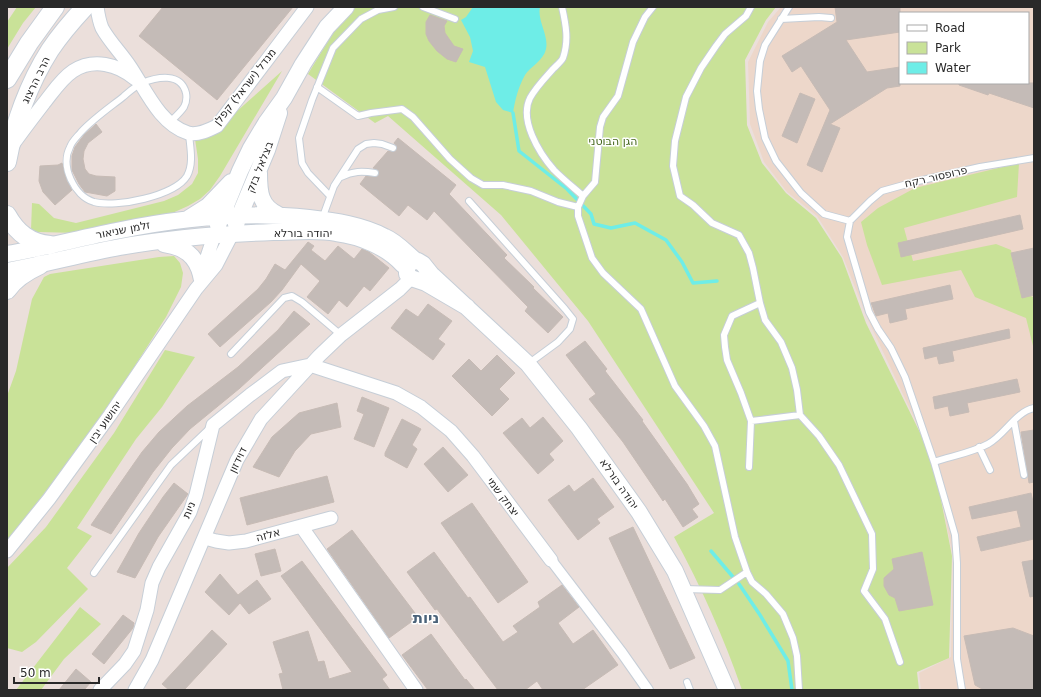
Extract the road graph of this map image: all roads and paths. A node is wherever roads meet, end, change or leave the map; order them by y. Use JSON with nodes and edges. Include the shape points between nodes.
{"nodes":[{"id":1,"x":55,"y":7,"type":"edge"},
{"id":2,"x":85,"y":7,"type":"edge"},
{"id":3,"x":98,"y":7,"type":"edge"},
{"id":4,"x":306,"y":7,"type":"edge"},
{"id":5,"x":346,"y":7,"type":"edge"},
{"id":6,"x":394,"y":7,"type":"edge"},
{"id":7,"x":422,"y":7,"type":"edge"},
{"id":8,"x":562,"y":7,"type":"edge"},
{"id":9,"x":651,"y":7,"type":"edge"},
{"id":10,"x":751,"y":7,"type":"edge"},
{"id":11,"x":789,"y":7,"type":"edge"},
{"id":12,"x":831,"y":18,"type":"dead end"},
{"id":13,"x":455,"y":19,"type":"dead end"},
{"id":14,"x":781,"y":19,"type":"junction"},
{"id":15,"x":7,"y":79,"type":"edge"},
{"id":16,"x":140,"y":83,"type":"junction"},
{"id":17,"x":317,"y":87,"type":"junction"},
{"id":18,"x":284,"y":98,"type":"junction"},
{"id":19,"x":169,"y":123,"type":"junction"},
{"id":20,"x":189,"y":134,"type":"junction"},
{"id":21,"x":393,"y":148,"type":"dead end"},
{"id":22,"x":8,"y":156,"type":"edge"},
{"id":23,"x":1034,"y":158,"type":"edge"},
{"id":24,"x":259,"y":168,"type":"junction"},
{"id":25,"x":240,"y":171,"type":"junction"},
{"id":26,"x":376,"y":173,"type":"dead end"},
{"id":27,"x":339,"y":178,"type":"junction"},
{"id":28,"x":330,"y":196,"type":"junction"},
{"id":29,"x":583,"y":196,"type":"junction"},
{"id":30,"x":469,"y":201,"type":"dead end"},
{"id":31,"x":578,"y":207,"type":"junction"},
{"id":32,"x":7,"y":215,"type":"edge"},
{"id":33,"x":279,"y":215,"type":"junction"},
{"id":34,"x":240,"y":216,"type":"junction"},
{"id":35,"x":221,"y":217,"type":"junction"},
{"id":36,"x":187,"y":219,"type":"junction"},
{"id":37,"x":850,"y":221,"type":"junction"},
{"id":38,"x":320,"y":225,"type":"junction"},
{"id":39,"x":232,"y":234,"type":"junction"},
{"id":40,"x":214,"y":236,"type":"junction"},
{"id":41,"x":155,"y":242,"type":"junction"},
{"id":42,"x":50,"y":245,"type":"junction"},
{"id":43,"x":7,"y":254,"type":"edge"},
{"id":44,"x":40,"y":265,"type":"junction"},
{"id":45,"x":7,"y":271,"type":"edge"},
{"id":46,"x":415,"y":271,"type":"junction"},
{"id":47,"x":198,"y":282,"type":"junction"},
{"id":48,"x":7,"y":290,"type":"edge"},
{"id":49,"x":760,"y":303,"type":"junction"},
{"id":50,"x":341,"y":335,"type":"junction"},
{"id":51,"x":231,"y":354,"type":"dead end"},
{"id":52,"x":528,"y":364,"type":"junction"},
{"id":53,"x":310,"y":365,"type":"junction"},
{"id":54,"x":1034,"y":408,"type":"edge"},
{"id":55,"x":800,"y":415,"type":"junction"},
{"id":56,"x":751,"y":421,"type":"junction"},
{"id":57,"x":1014,"y":421,"type":"junction"},
{"id":58,"x":213,"y":425,"type":"junction"},
{"id":59,"x":979,"y":447,"type":"junction"},
{"id":60,"x":934,"y":462,"type":"junction"},
{"id":61,"x":749,"y":467,"type":"dead end"},
{"id":62,"x":990,"y":470,"type":"dead end"},
{"id":63,"x":1024,"y":475,"type":"dead end"},
{"id":64,"x":331,"y":518,"type":"dead end"},
{"id":65,"x":301,"y":526,"type":"junction"},
{"id":66,"x":205,"y":538,"type":"junction"},
{"id":67,"x":7,"y":551,"type":"edge"},
{"id":68,"x":551,"y":560,"type":"joint"},
{"id":69,"x":747,"y":572,"type":"junction"},
{"id":70,"x":94,"y":573,"type":"dead end"},
{"id":71,"x":683,"y":590,"type":"junction"},
{"id":72,"x":900,"y":662,"type":"dead end"},
{"id":73,"x":687,"y":682,"type":"dead end"},
{"id":74,"x":100,"y":690,"type":"edge"},
{"id":75,"x":135,"y":690,"type":"edge"},
{"id":76,"x":416,"y":690,"type":"edge"},
{"id":77,"x":648,"y":690,"type":"edge"},
{"id":78,"x":690,"y":690,"type":"edge"},
{"id":79,"x":727,"y":690,"type":"edge"},
{"id":80,"x":799,"y":690,"type":"edge"},
{"id":81,"x":962,"y":690,"type":"edge"}],
"edges":[{"from":1,"to":15,"type":"main road","name":"הרב הרצוג"},
{"from":2,"to":22,"type":"main road","name":"הרב הרצוג","via":[[50,51],[23,106]]},
{"from":3,"to":16,"type":"street","via":[[102,28]]},
{"from":4,"to":20,"type":"street","name":"מנדל (ישראל) קפלן","via":[[216,126]]},
{"from":5,"to":18,"type":"street","name":"בצלאל בזק","via":[[327,27]]},
{"from":6,"to":17,"type":"lane","via":[[378,10],[361,19],[333,48]]},
{"from":7,"to":13,"type":"lane"},
{"from":8,"to":29,"type":"lane","via":[[567,44],[562,60],[530,99],[527,110],[528,125],[533,139],[554,170]]},
{"from":9,"to":29,"type":"lane","via":[[633,42],[618,96],[603,117],[595,182]]},
{"from":10,"to":49,"type":"lane","via":[[746,16],[725,34],[716,46],[686,97],[675,141],[673,166],[680,196],[712,223],[739,236],[754,268]]},
{"from":11,"to":14,"type":"lane"},
{"from":12,"to":14,"type":"lane"},
{"from":14,"to":37,"type":"lane","via":[[765,45],[760,62],[757,91],[765,138],[776,161],[802,193],[824,214]]},
{"from":16,"to":19,"type":"street"},
{"from":16,"to":19,"type":"lane","via":[[173,78],[182,85],[187,96],[184,107]]},
{"from":16,"to":20,"type":"lane","via":[[84,129],[69,147],[67,168],[80,194],[94,202],[109,203],[133,201],[166,192],[181,183],[190,168]]},
{"from":16,"to":22,"type":"street","via":[[123,70],[100,63],[74,71],[53,91]]},
{"from":17,"to":28,"type":"lane","via":[[299,138],[302,163]]},
{"from":17,"to":31,"type":"lane","via":[[358,116],[402,109],[413,117],[450,159],[483,185],[503,185],[532,191]]},
{"from":18,"to":24,"type":"street","name":"בצלאל בזק"},
{"from":18,"to":25,"type":"street","name":"בצלאל בזק","via":[[266,123]]},
{"from":19,"to":20,"type":"street"},
{"from":21,"to":27,"type":"lane","via":[[382,144],[366,144],[358,149]]},
{"from":23,"to":37,"type":"lane","name":"פרופסור רקח","via":[[918,180],[882,191]]},
{"from":24,"to":33,"type":"street","via":[[263,202],[271,212]]},
{"from":24,"to":34,"type":"street","name":"בצלאל בזק"},
{"from":25,"to":35,"type":"street","name":"בצלאל בזק"},
{"from":25,"to":36,"type":"street","via":[[214,200]]},
{"from":26,"to":27,"type":"lane","via":[[358,170]]},
{"from":27,"to":28,"type":"lane"},
{"from":28,"to":38,"type":"lane"},
{"from":29,"to":31,"type":"lane"},
{"from":30,"to":52,"type":"lane","via":[[573,319],[570,329],[558,342]]},
{"from":31,"to":69,"type":"lane","via":[[581,227],[592,258],[641,309],[675,386],[704,426],[714,446],[735,537]]},
{"from":32,"to":42,"type":"main road","via":[[23,236],[37,243]]},
{"from":33,"to":34,"type":"street","name":"יהודה בורלא"},
{"from":33,"to":38,"type":"street","name":"יהודה בורלא"},
{"from":34,"to":35,"type":"street","name":"זלמן שניאור"},
{"from":34,"to":39,"type":"street","name":"בצלאל בזק"},
{"from":35,"to":36,"type":"street","name":"זלמן שניאור"},
{"from":35,"to":40,"type":"street","name":"יהושוע יבין"},
{"from":36,"to":42,"type":"street","name":"זלמן שניאור","via":[[118,230]]},
{"from":37,"to":60,"type":"lane","via":[[848,237],[869,312],[906,377]]},
{"from":38,"to":39,"type":"street","name":"יהודה בורלא"},
{"from":38,"to":46,"type":"street","name":"יהודה בורלא","via":[[362,227],[386,237],[398,245]]},
{"from":39,"to":40,"type":"street","name":"יהודה בורלא"},
{"from":39,"to":47,"type":"street","name":"יהושוע יבין","via":[[216,265]]},
{"from":40,"to":41,"type":"street","name":"זלמן שניאור"},
{"from":40,"to":47,"type":"street","name":"יהושוע יבין"},
{"from":41,"to":44,"type":"street","name":"זלמן שניאור"},
{"from":41,"to":47,"type":"street","via":[[176,246],[192,256],[196,262]]},
{"from":42,"to":43,"type":"street","name":"זלמן שניאור"},
{"from":44,"to":45,"type":"street","name":"זלמן שניאור"},
{"from":44,"to":48,"type":"main road","via":[[23,274]]},
{"from":46,"to":50,"type":"street","name":"דוידזון","via":[[400,289]]},
{"from":46,"to":52,"type":"street","name":"יהודה בורלא","via":[[467,307]]},
{"from":47,"to":67,"type":"street","name":"יהושוע יבין","via":[[106,421]]},
{"from":49,"to":55,"type":"lane","via":[[765,320],[781,342],[792,368]]},
{"from":49,"to":56,"type":"lane","via":[[732,316],[724,334],[727,360]]},
{"from":50,"to":51,"type":"lane","via":[[292,296],[284,298]]},
{"from":50,"to":53,"type":"street","name":"דוידזון"},
{"from":52,"to":71,"type":"street","name":"יהודה בורלא","via":[[579,428],[638,512],[664,552]]},
{"from":53,"to":58,"type":"street","via":[[282,371]]},
{"from":53,"to":66,"type":"street","name":"דוידזון","via":[[261,418],[237,460]]},
{"from":53,"to":68,"type":"street","name":"יצחק שמי","via":[[396,393],[421,407],[445,426],[473,456]]},
{"from":54,"to":57,"type":"lane","via":[[1028,409]]},
{"from":55,"to":56,"type":"lane"},
{"from":55,"to":72,"type":"lane","via":[[819,436],[839,465],[872,534],[873,569],[864,591],[885,619]]},
{"from":56,"to":61,"type":"lane"},
{"from":57,"to":59,"type":"lane","via":[[1002,434]]},
{"from":57,"to":63,"type":"lane"},
{"from":58,"to":70,"type":"lane","via":[[171,465]]},
{"from":58,"to":74,"type":"street","name":"ניות","via":[[196,495],[190,512],[152,583],[147,610],[134,651]]},
{"from":59,"to":60,"type":"lane"},
{"from":59,"to":62,"type":"lane"},
{"from":60,"to":81,"type":"lane","via":[[955,535],[957,659]]},
{"from":64,"to":65,"type":"street","name":"אלזה"},
{"from":65,"to":66,"type":"street","name":"אלזה","via":[[246,541],[229,543]]},
{"from":65,"to":76,"type":"street"},
{"from":66,"to":75,"type":"street","name":"דוידזון","via":[[152,660]]},
{"from":68,"to":77,"type":"street","name":"יצחק שמי"},
{"from":69,"to":71,"type":"lane","via":[[720,590]]},
{"from":69,"to":80,"type":"lane","via":[[752,582],[783,614],[797,656]]},
{"from":71,"to":79,"type":"street","name":"יהודה בורלא"},
{"from":73,"to":78,"type":"lane"}]}
